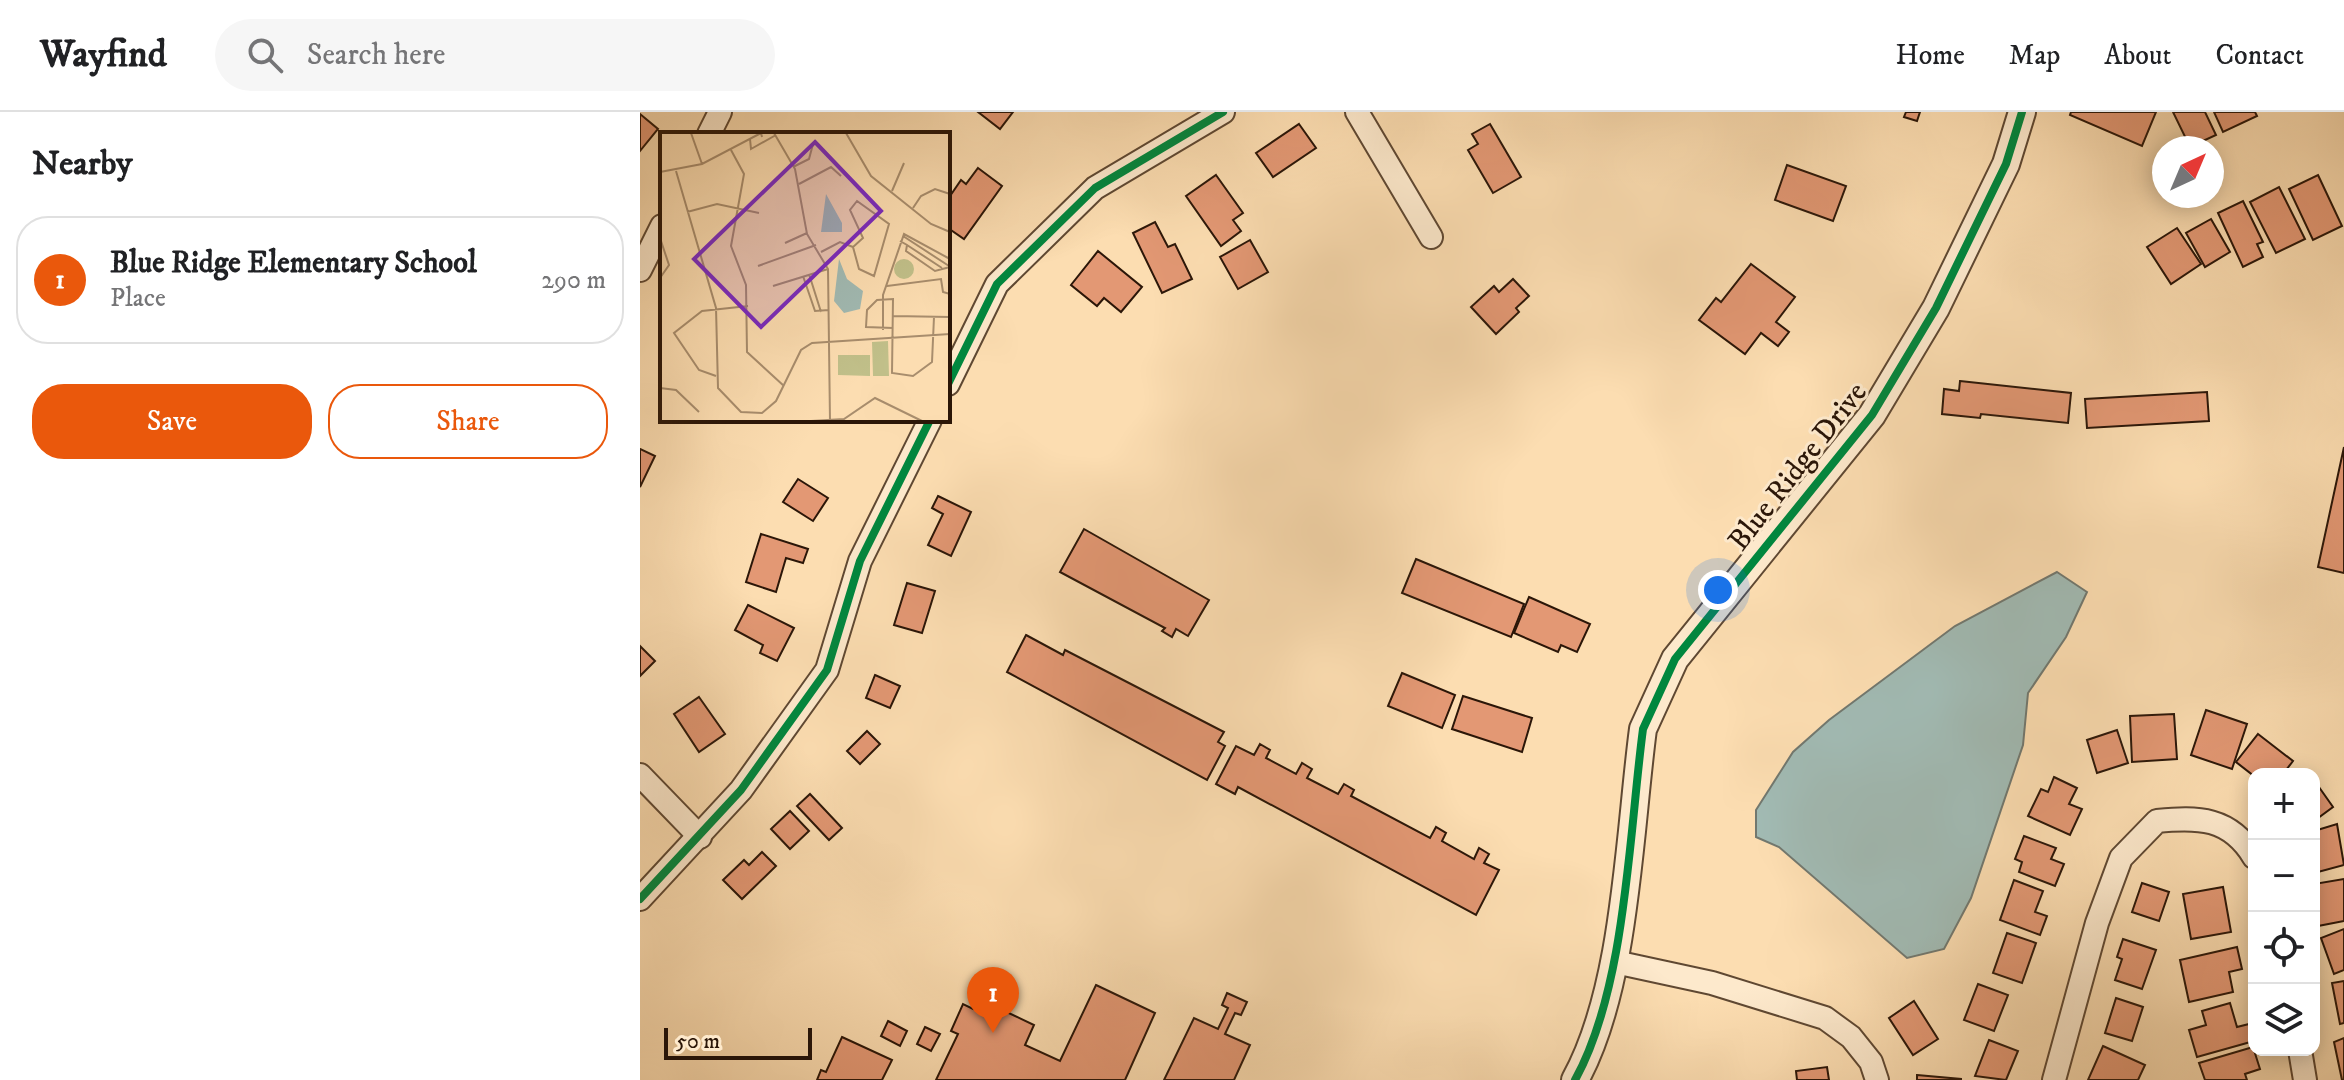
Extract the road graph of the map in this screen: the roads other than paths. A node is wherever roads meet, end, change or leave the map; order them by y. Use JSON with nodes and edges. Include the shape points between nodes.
{"nodes":[{"id":1,"x":720,"y":112,"type":"edge"},
{"id":2,"x":1223,"y":112,"type":"edge"},
{"id":3,"x":1357,"y":112,"type":"edge"},
{"id":4,"x":2022,"y":112,"type":"edge"},
{"id":5,"x":710,"y":132,"type":"edge"},
{"id":6,"x":660,"y":230,"type":"edge"},
{"id":7,"x":1431,"y":237,"type":"dead end"},
{"id":8,"x":640,"y":270,"type":"edge"},
{"id":9,"x":950,"y":380,"type":"edge"},
{"id":10,"x":929,"y":422,"type":"edge"},
{"id":11,"x":640,"y":775,"type":"edge"},
{"id":12,"x":700,"y":837,"type":"junction"},
{"id":13,"x":2248,"y":847,"type":"edge"},
{"id":14,"x":640,"y":899,"type":"edge"},
{"id":15,"x":1615,"y":962,"type":"junction"},
{"id":16,"x":2301,"y":1056,"type":"edge"},
{"id":17,"x":1575,"y":1080,"type":"edge"},
{"id":18,"x":1877,"y":1080,"type":"edge"},
{"id":19,"x":2054,"y":1080,"type":"edge"},
{"id":20,"x":2305,"y":1080,"type":"edge"}],
"edges":[{"from":1,"to":5,"type":"street"},
{"from":2,"to":9,"type":"street","via":[[1095,188],[997,284]]},
{"from":3,"to":7,"type":"street"},
{"from":4,"to":15,"type":"street","name":"Blue Ridge Drive","via":[[2006,164],[1936,308],[1872,415],[1675,659],[1643,729]]},
{"from":6,"to":8,"type":"street"},
{"from":10,"to":12,"type":"street","via":[[860,561],[827,670],[741,790]]},
{"from":11,"to":12,"type":"street"},
{"from":12,"to":14,"type":"street"},
{"from":13,"to":19,"type":"street","via":[[2243,839],[2200,817],[2157,821],[2121,858],[2097,923]]},
{"from":15,"to":17,"type":"street","name":"Blue Ridge Drive","via":[[1587,1058]]},
{"from":15,"to":18,"type":"street","via":[[1712,983],[1825,1018],[1851,1037],[1871,1062]]},
{"from":16,"to":20,"type":"street"}]}
